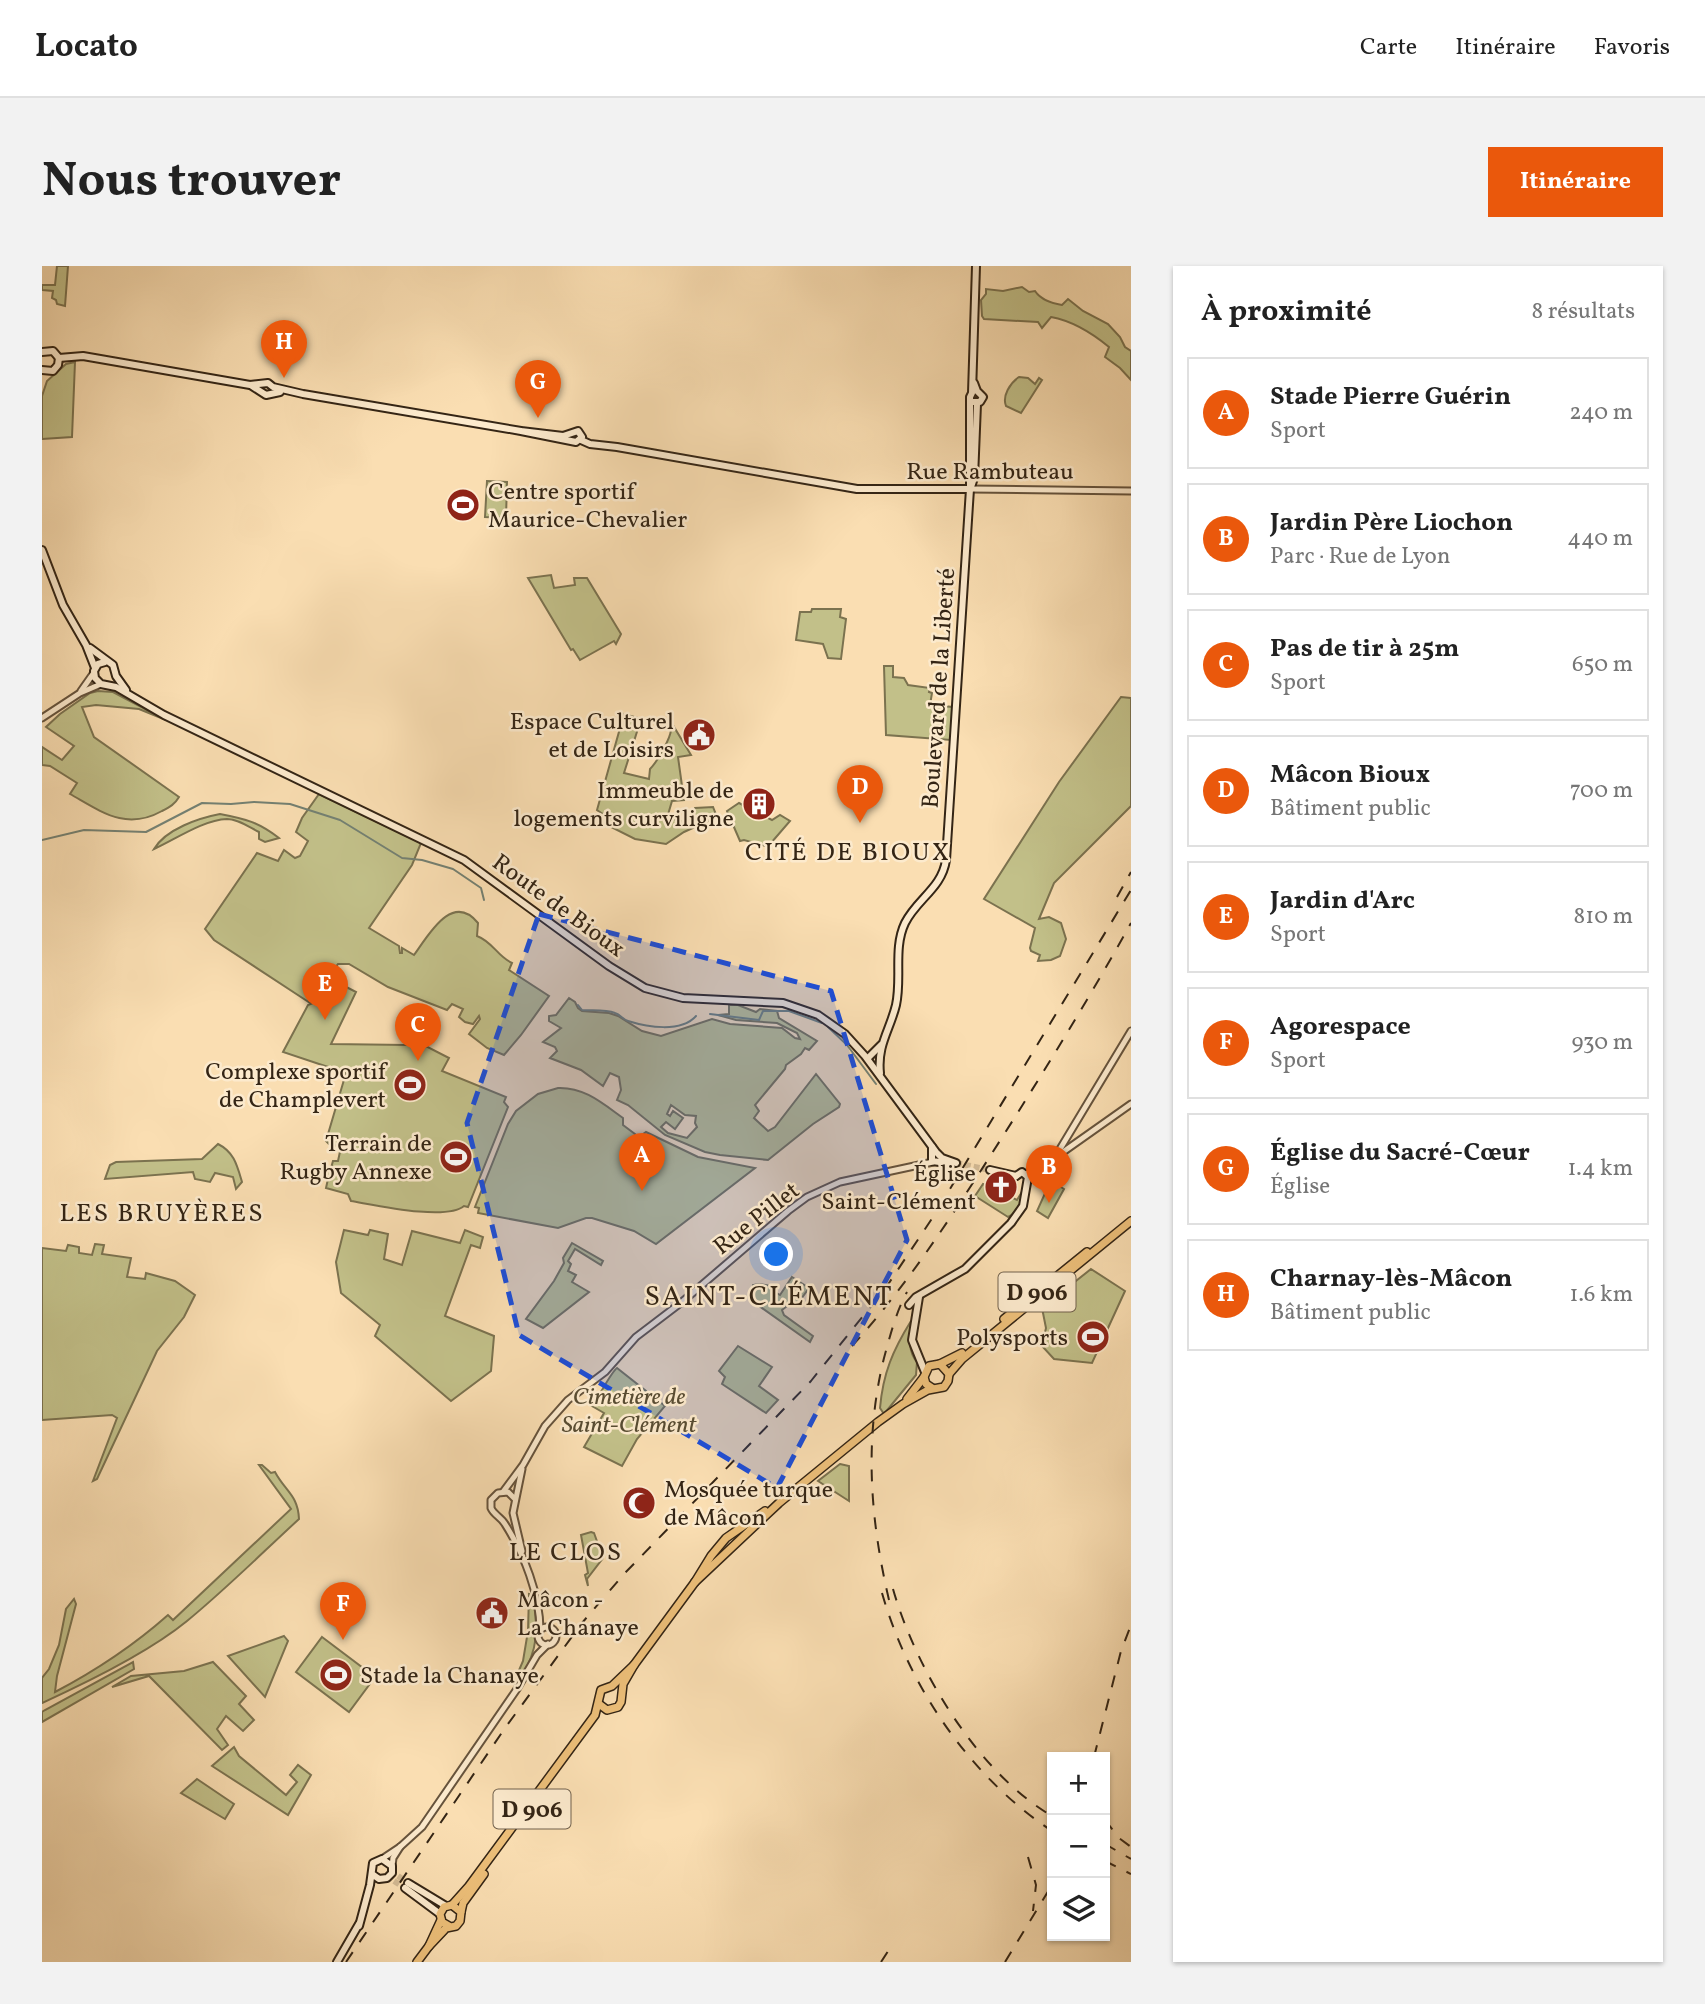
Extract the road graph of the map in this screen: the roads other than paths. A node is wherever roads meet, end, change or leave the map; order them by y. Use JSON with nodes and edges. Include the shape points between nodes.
{"nodes":[{"id":1,"x":976,"y":266,"type":"edge"},
{"id":2,"x":42,"y":352,"type":"edge"},
{"id":3,"x":59,"y":358,"type":"junction"},
{"id":4,"x":43,"y":370,"type":"edge"},
{"id":5,"x":42,"y":380,"type":"edge"},
{"id":6,"x":975,"y":392,"type":"junction"},
{"id":7,"x":974,"y":402,"type":"junction"},
{"id":8,"x":971,"y":478,"type":"junction"},
{"id":9,"x":958,"y":489,"type":"junction"},
{"id":10,"x":970,"y":489,"type":"junction"},
{"id":11,"x":984,"y":489,"type":"junction"},
{"id":12,"x":1131,"y":491,"type":"edge"},
{"id":13,"x":42,"y":550,"type":"edge"},
{"id":14,"x":86,"y":645,"type":"junction"},
{"id":15,"x":106,"y":662,"type":"junction"},
{"id":16,"x":94,"y":671,"type":"junction"},
{"id":17,"x":116,"y":676,"type":"junction"},
{"id":18,"x":104,"y":684,"type":"junction"},
{"id":19,"x":80,"y":693,"type":"junction"},
{"id":20,"x":133,"y":697,"type":"junction"},
{"id":21,"x":42,"y":718,"type":"edge"},
{"id":22,"x":1131,"y":1031,"type":"edge"},
{"id":23,"x":859,"y":1049,"type":"junction"},
{"id":24,"x":878,"y":1050,"type":"junction"},
{"id":25,"x":868,"y":1059,"type":"junction"},
{"id":26,"x":880,"y":1075,"type":"junction"},
{"id":27,"x":1131,"y":1104,"type":"edge"},
{"id":28,"x":1074,"y":1124,"type":"junction"},
{"id":29,"x":1083,"y":1136,"type":"junction"},
{"id":30,"x":1063,"y":1145,"type":"junction"},
{"id":31,"x":935,"y":1156,"type":"joint"},
{"id":32,"x":990,"y":1170,"type":"tunnel mouth"},
{"id":33,"x":1025,"y":1182,"type":"junction"},
{"id":34,"x":1131,"y":1219,"type":"edge"},
{"id":35,"x":921,"y":1295,"type":"junction"},
{"id":36,"x":909,"y":1305,"type":"junction"},
{"id":37,"x":916,"y":1310,"type":"junction"},
{"id":38,"x":915,"y":1324,"type":"junction"},
{"id":39,"x":920,"y":1358,"type":"junction"},
{"id":40,"x":937,"y":1364,"type":"junction"},
{"id":41,"x":924,"y":1374,"type":"junction"},
{"id":42,"x":949,"y":1374,"type":"junction"},
{"id":43,"x":932,"y":1388,"type":"junction"},
{"id":44,"x":902,"y":1404,"type":"junction"},
{"id":45,"x":523,"y":1465,"type":"junction"},
{"id":46,"x":503,"y":1492,"type":"junction"},
{"id":47,"x":515,"y":1499,"type":"junction"},
{"id":48,"x":513,"y":1513,"type":"junction"},
{"id":49,"x":500,"y":1517,"type":"junction"},
{"id":50,"x":523,"y":1560,"type":"junction"},
{"id":51,"x":540,"y":1616,"type":"junction"},
{"id":52,"x":549,"y":1627,"type":"junction"},
{"id":53,"x":541,"y":1630,"type":"junction"},
{"id":54,"x":540,"y":1641,"type":"junction"},
{"id":55,"x":548,"y":1644,"type":"junction"},
{"id":56,"x":537,"y":1654,"type":"junction"},
{"id":57,"x":634,"y":1665,"type":"junction"},
{"id":58,"x":611,"y":1686,"type":"junction"},
{"id":59,"x":621,"y":1693,"type":"junction"},
{"id":60,"x":599,"y":1704,"type":"junction"},
{"id":61,"x":607,"y":1710,"type":"junction"},
{"id":62,"x":400,"y":1847,"type":"junction"},
{"id":63,"x":382,"y":1859,"type":"junction"},
{"id":64,"x":392,"y":1868,"type":"junction"},
{"id":65,"x":373,"y":1874,"type":"junction"},
{"id":66,"x":390,"y":1879,"type":"junction"},
{"id":67,"x":449,"y":1906,"type":"junction"},
{"id":68,"x":461,"y":1912,"type":"junction"},
{"id":69,"x":441,"y":1917,"type":"junction"},
{"id":70,"x":359,"y":1926,"type":"junction"},
{"id":71,"x":449,"y":1926,"type":"junction"},
{"id":72,"x":429,"y":1946,"type":"junction"},
{"id":73,"x":337,"y":1962,"type":"edge"},
{"id":74,"x":417,"y":1962,"type":"edge"}],
"edges":[{"from":1,"to":6,"type":"main road"},
{"from":2,"to":3,"type":"main road","name":"Rue Rambuteau","via":[[53,351]]},
{"from":3,"to":4,"type":"main road","via":[[56,368]]},
{"from":3,"to":9,"type":"main road","name":"Rue Rambuteau","via":[[83,356],[262,388],[268,383],[272,390],[521,431],[571,437],[578,431],[590,444],[849,488]]},
{"from":4,"to":5,"type":"main road"},
{"from":6,"to":7,"type":"main road"},
{"from":6,"to":7,"type":"main road","via":[[983,397]]},
{"from":7,"to":8,"type":"main road","name":"Boulevard de la Liberté"},
{"from":8,"to":9,"type":"main road"},
{"from":8,"to":10,"type":"main road","name":"Boulevard de la Liberté"},
{"from":8,"to":11,"type":"street"},
{"from":9,"to":10,"type":"main road","name":"Rue Rambuteau"},
{"from":10,"to":11,"type":"street","name":"Rue Rambuteau"},
{"from":10,"to":24,"type":"main road","name":"Boulevard de la Liberté","via":[[946,860],[936,887],[903,927],[896,1005]]},
{"from":11,"to":12,"type":"street","name":"Rue Rambuteau"},
{"from":13,"to":14,"type":"main road","via":[[63,606]]},
{"from":14,"to":15,"type":"main road"},
{"from":14,"to":16,"type":"main road"},
{"from":15,"to":16,"type":"main road"},
{"from":15,"to":17,"type":"main road","via":[[113,665]]},
{"from":16,"to":18,"type":"main road"},
{"from":16,"to":19,"type":"street"},
{"from":17,"to":18,"type":"main road"},
{"from":17,"to":20,"type":"main road","name":"Route de Bioux"},
{"from":18,"to":19,"type":"street"},
{"from":18,"to":20,"type":"main road","name":"Route de Bioux"},
{"from":19,"to":21,"type":"street"},
{"from":20,"to":23,"type":"main road","name":"Route de Bioux","via":[[464,860],[634,983],[670,996],[797,1006],[827,1019]]},
{"from":22,"to":28,"type":"street"},
{"from":23,"to":24,"type":"main road"},
{"from":23,"to":25,"type":"main road","name":"Route de Bioux"},
{"from":24,"to":25,"type":"main road"},
{"from":24,"to":26,"type":"main road"},
{"from":25,"to":26,"type":"main road","name":"Route de Bioux"},
{"from":26,"to":31,"type":"main road","name":"Route de Bioux"},
{"from":27,"to":29,"type":"street"},
{"from":28,"to":29,"type":"street"},
{"from":28,"to":30,"type":"street"},
{"from":29,"to":30,"type":"street"},
{"from":30,"to":33,"type":"street"},
{"from":31,"to":45,"type":"street","name":"Rue Pillet","via":[[921,1165],[840,1182],[788,1210],[636,1337],[605,1372],[568,1401],[545,1426]]},
{"from":32,"to":33,"type":"main road"},
{"from":33,"to":35,"type":"main road","via":[[1023,1206],[1003,1232],[965,1269]]},
{"from":34,"to":40,"type":"main road","number":"D 906","via":[[959,1356]]},
{"from":34,"to":42,"type":"main road","number":"D 906"},
{"from":35,"to":36,"type":"main road"},
{"from":35,"to":37,"type":"main road"},
{"from":36,"to":37,"type":"main road"},
{"from":36,"to":38,"type":"main road"},
{"from":37,"to":38,"type":"main road"},
{"from":38,"to":39,"type":"main road","via":[[912,1339]]},
{"from":39,"to":40,"type":"main road"},
{"from":39,"to":41,"type":"main road"},
{"from":40,"to":41,"type":"main road"},
{"from":40,"to":42,"type":"main road"},
{"from":41,"to":43,"type":"main road"},
{"from":41,"to":44,"type":"main road"},
{"from":42,"to":43,"type":"main road","via":[[944,1387]]},
{"from":43,"to":44,"type":"main road"},
{"from":44,"to":57,"type":"main road","via":[[779,1503],[695,1582]]},
{"from":45,"to":46,"type":"street","name":"Rue Pillet"},
{"from":45,"to":47,"type":"street","name":"Rue Pillet"},
{"from":46,"to":47,"type":"street"},
{"from":46,"to":49,"type":"street","via":[[491,1502]]},
{"from":47,"to":48,"type":"street"},
{"from":48,"to":49,"type":"street"},
{"from":48,"to":50,"type":"street"},
{"from":49,"to":50,"type":"street"},
{"from":50,"to":51,"type":"street"},
{"from":51,"to":52,"type":"street"},
{"from":51,"to":53,"type":"street"},
{"from":52,"to":53,"type":"street"},
{"from":52,"to":55,"type":"street","via":[[556,1637]]},
{"from":53,"to":54,"type":"street"},
{"from":54,"to":55,"type":"street"},
{"from":54,"to":56,"type":"street"},
{"from":55,"to":56,"type":"street"},
{"from":56,"to":62,"type":"street","via":[[426,1821]]},
{"from":57,"to":58,"type":"main road"},
{"from":57,"to":59,"type":"main road"},
{"from":58,"to":59,"type":"main road"},
{"from":58,"to":60,"type":"main road","via":[[599,1693]]},
{"from":59,"to":61,"type":"main road","via":[[620,1705]]},
{"from":60,"to":61,"type":"main road"},
{"from":60,"to":67,"type":"main road","number":"D 906","via":[[521,1816]]},
{"from":61,"to":68,"type":"main road","number":"D 906","via":[[485,1871]]},
{"from":62,"to":63,"type":"street"},
{"from":62,"to":64,"type":"street"},
{"from":63,"to":64,"type":"main road"},
{"from":63,"to":65,"type":"main road","via":[[373,1863]]},
{"from":64,"to":66,"type":"main road"},
{"from":65,"to":66,"type":"main road"},
{"from":65,"to":70,"type":"main road"},
{"from":66,"to":70,"type":"main road","via":[[373,1890]]},
{"from":67,"to":68,"type":"main road"},
{"from":67,"to":69,"type":"main road"},
{"from":67,"to":69,"type":"main road","via":[[407,1886]]},
{"from":68,"to":71,"type":"main road","via":[[456,1926]]},
{"from":69,"to":71,"type":"main road"},
{"from":69,"to":72,"type":"main road"},
{"from":70,"to":73,"type":"main road"},
{"from":71,"to":72,"type":"main road"},
{"from":72,"to":74,"type":"main road"}]}
